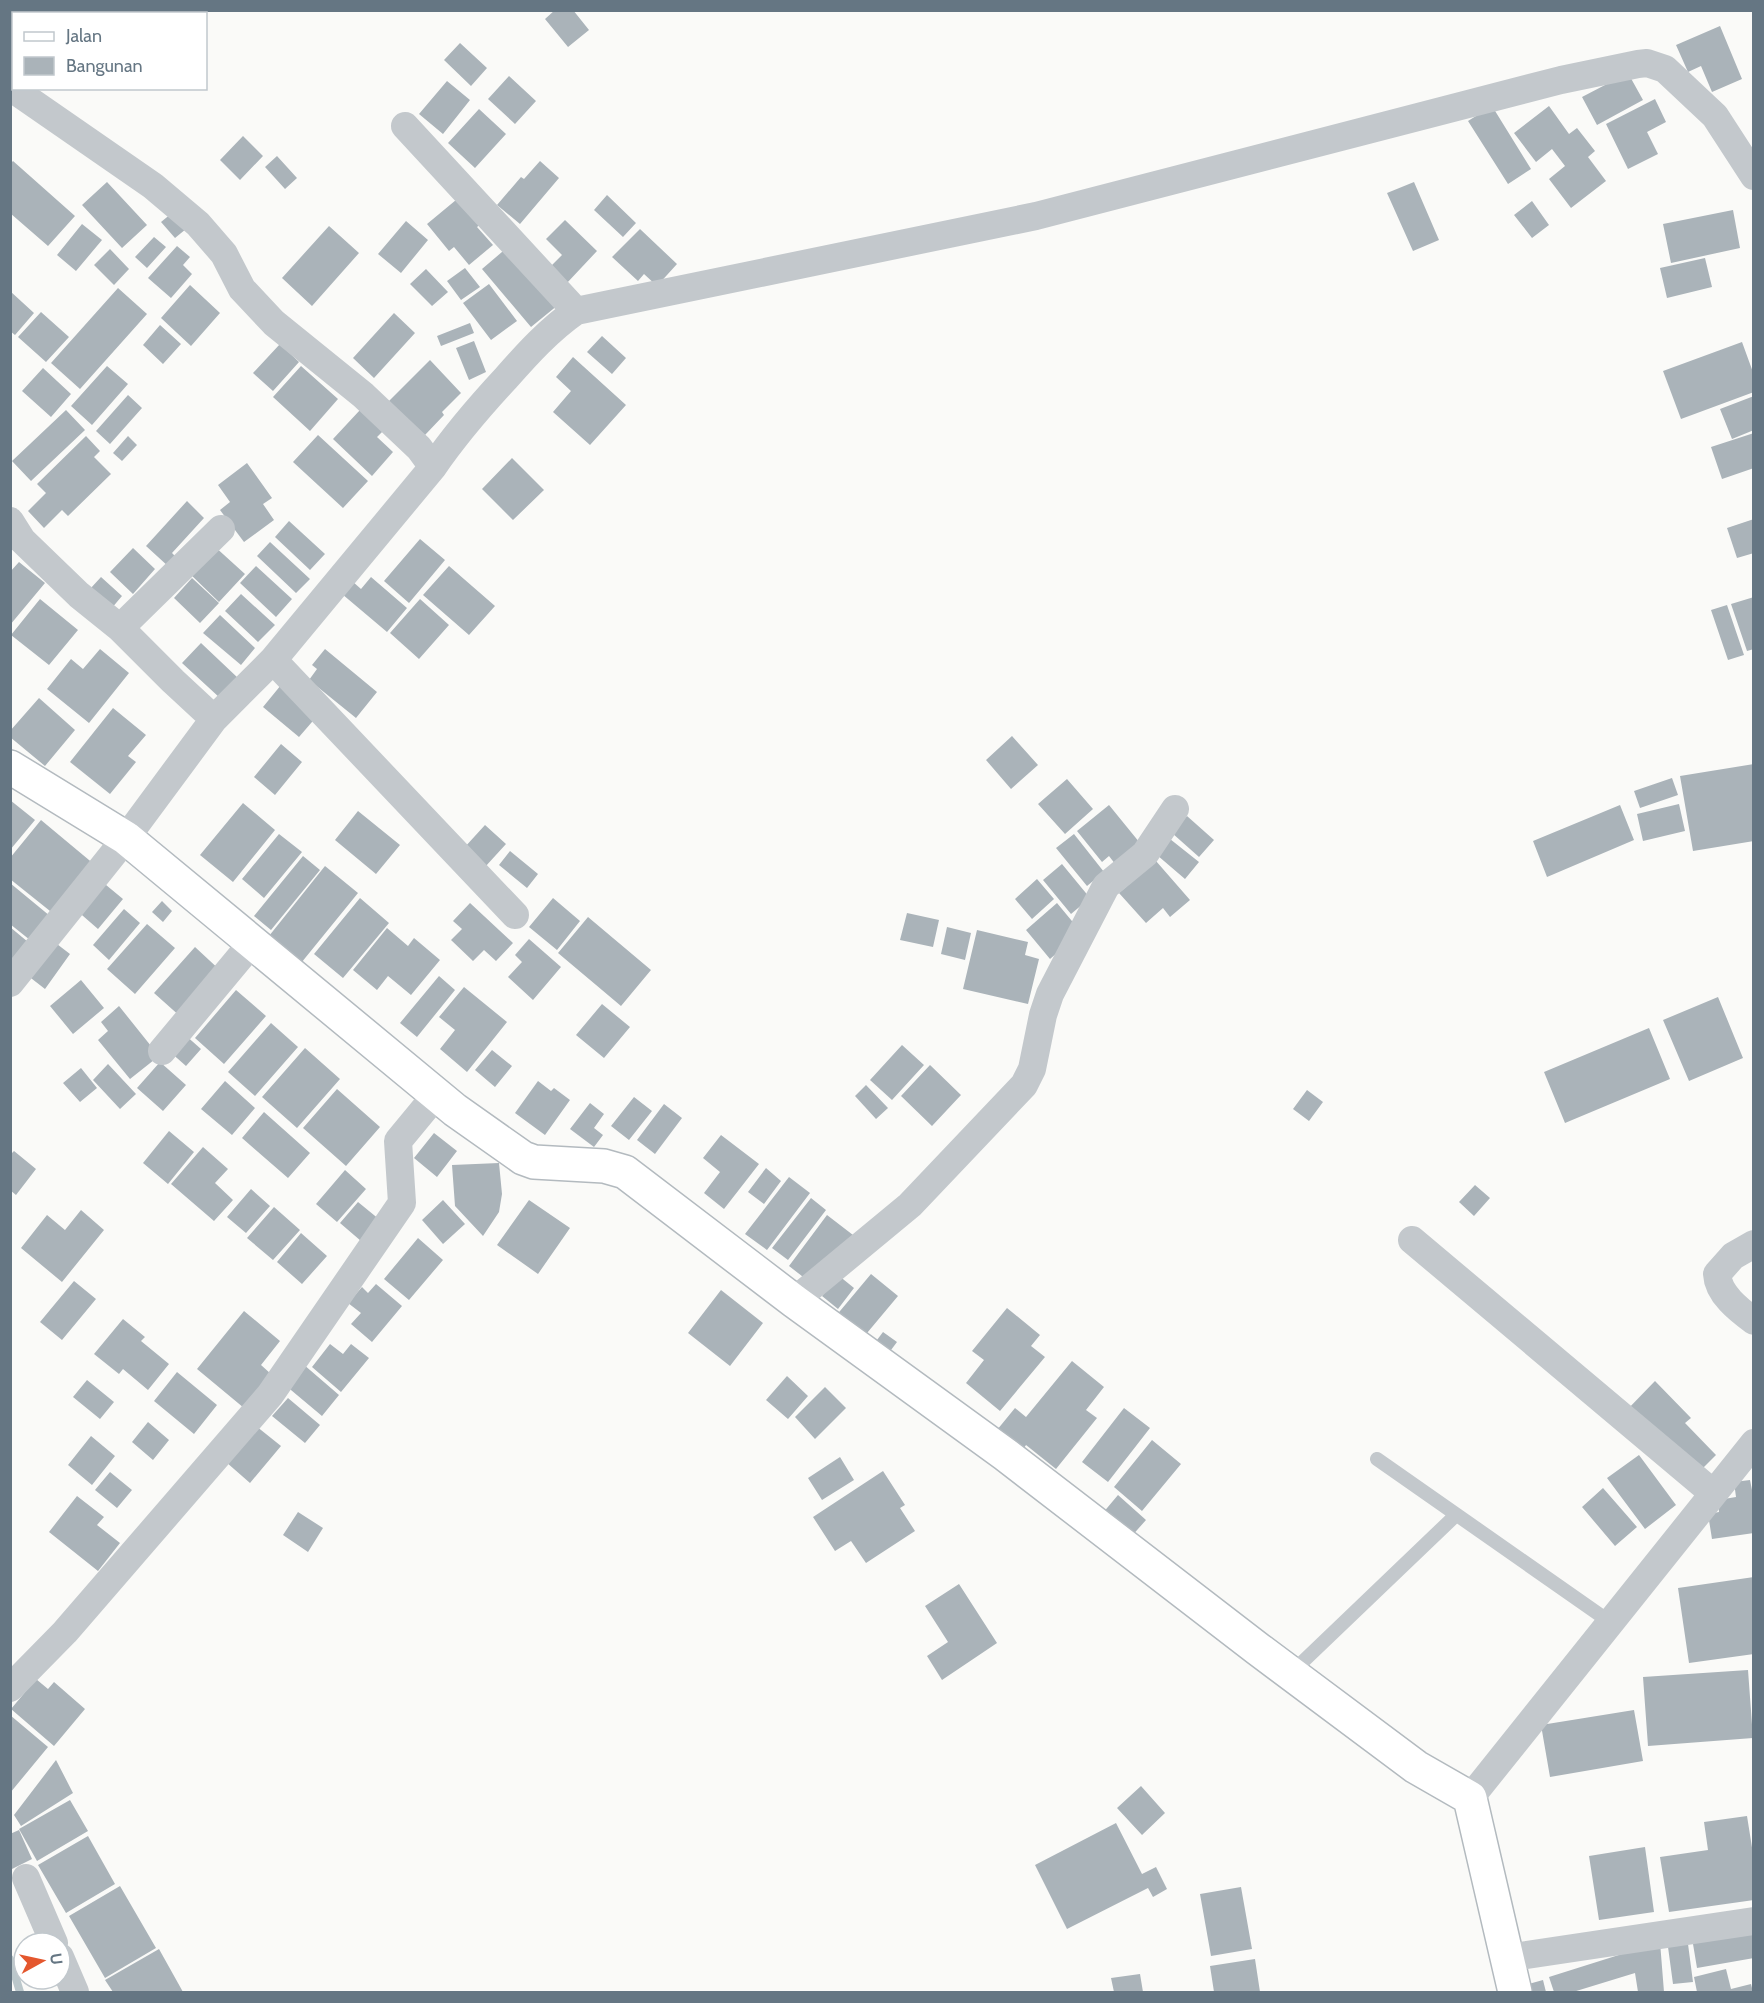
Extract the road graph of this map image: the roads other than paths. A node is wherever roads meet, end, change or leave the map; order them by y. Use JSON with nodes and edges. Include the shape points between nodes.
{"nodes":[{"id":1,"x":14,"y":90,"type":"edge"},
{"id":2,"x":405,"y":126,"type":"dead end"},
{"id":3,"x":1754,"y":176,"type":"edge"},
{"id":4,"x":576,"y":311,"type":"junction"},
{"id":5,"x":433,"y":467,"type":"junction"},
{"id":6,"x":10,"y":522,"type":"edge"},
{"id":7,"x":221,"y":529,"type":"dead end"},
{"id":8,"x":120,"y":628,"type":"junction"},
{"id":9,"x":273,"y":660,"type":"junction"},
{"id":10,"x":214,"y":719,"type":"junction"},
{"id":11,"x":10,"y":767,"type":"edge"},
{"id":12,"x":1175,"y":809,"type":"dead end"},
{"id":13,"x":126,"y":838,"type":"junction"},
{"id":14,"x":514,"y":915,"type":"dead end"},
{"id":15,"x":252,"y":943,"type":"junction"},
{"id":16,"x":10,"y":983,"type":"edge"},
{"id":17,"x":162,"y":1051,"type":"dead end"},
{"id":18,"x":436,"y":1095,"type":"junction"},
{"id":19,"x":1412,"y":1240,"type":"dead end"},
{"id":20,"x":1754,"y":1244,"type":"edge"},
{"id":21,"x":794,"y":1301,"type":"junction"},
{"id":22,"x":1754,"y":1321,"type":"edge"},
{"id":23,"x":1754,"y":1443,"type":"edge"},
{"id":24,"x":1377,"y":1459,"type":"dead end"},
{"id":25,"x":1713,"y":1493,"type":"junction"},
{"id":26,"x":1456,"y":1515,"type":"junction"},
{"id":27,"x":1610,"y":1622,"type":"junction"},
{"id":28,"x":1291,"y":1673,"type":"junction"},
{"id":29,"x":10,"y":1688,"type":"edge"},
{"id":30,"x":1470,"y":1798,"type":"junction"},
{"id":31,"x":26,"y":1878,"type":"dead end"},
{"id":32,"x":1754,"y":1922,"type":"edge"},
{"id":33,"x":49,"y":1931,"type":"edge"},
{"id":34,"x":1507,"y":1958,"type":"junction"},
{"id":35,"x":1515,"y":1992,"type":"edge"}],
"edges":[{"from":1,"to":5,"type":"street","via":[[153,186],[198,224],[224,254],[242,289],[274,323],[363,395],[419,448]]},
{"from":2,"to":4,"type":"street"},
{"from":3,"to":4,"type":"street","via":[[1715,116],[1665,69],[1638,64],[1561,80],[1036,216]]},
{"from":4,"to":5,"type":"street","via":[[544,336],[459,431]]},
{"from":5,"to":9,"type":"street"},
{"from":6,"to":8,"type":"street","via":[[22,540],[79,595]]},
{"from":7,"to":8,"type":"street"},
{"from":8,"to":10,"type":"street"},
{"from":9,"to":10,"type":"street"},
{"from":9,"to":14,"type":"street"},
{"from":10,"to":13,"type":"street"},
{"from":11,"to":13,"type":"street"},
{"from":12,"to":21,"type":"street","via":[[1146,854],[1106,886],[1050,994],[1032,1069],[1024,1085],[910,1205]]},
{"from":13,"to":15,"type":"street"},
{"from":13,"to":16,"type":"street"},
{"from":15,"to":17,"type":"street"},
{"from":15,"to":18,"type":"street"},
{"from":18,"to":21,"type":"street","via":[[523,1158],[604,1166],[625,1172]]},
{"from":18,"to":29,"type":"street","via":[[398,1141],[402,1203],[270,1395],[65,1632]]},
{"from":19,"to":25,"type":"street"},
{"from":20,"to":22,"type":"street","via":[[1733,1256],[1717,1274],[1723,1291]]},
{"from":21,"to":28,"type":"street","via":[[1006,1455]]},
{"from":23,"to":25,"type":"street"},
{"from":24,"to":26,"type":"lane"},
{"from":25,"to":27,"type":"street"},
{"from":26,"to":27,"type":"lane"},
{"from":26,"to":28,"type":"lane"},
{"from":27,"to":30,"type":"street"},
{"from":28,"to":30,"type":"street","via":[[1416,1767]]},
{"from":30,"to":34,"type":"street"},
{"from":31,"to":33,"type":"street"},
{"from":32,"to":34,"type":"street"},
{"from":34,"to":35,"type":"street"}]}
